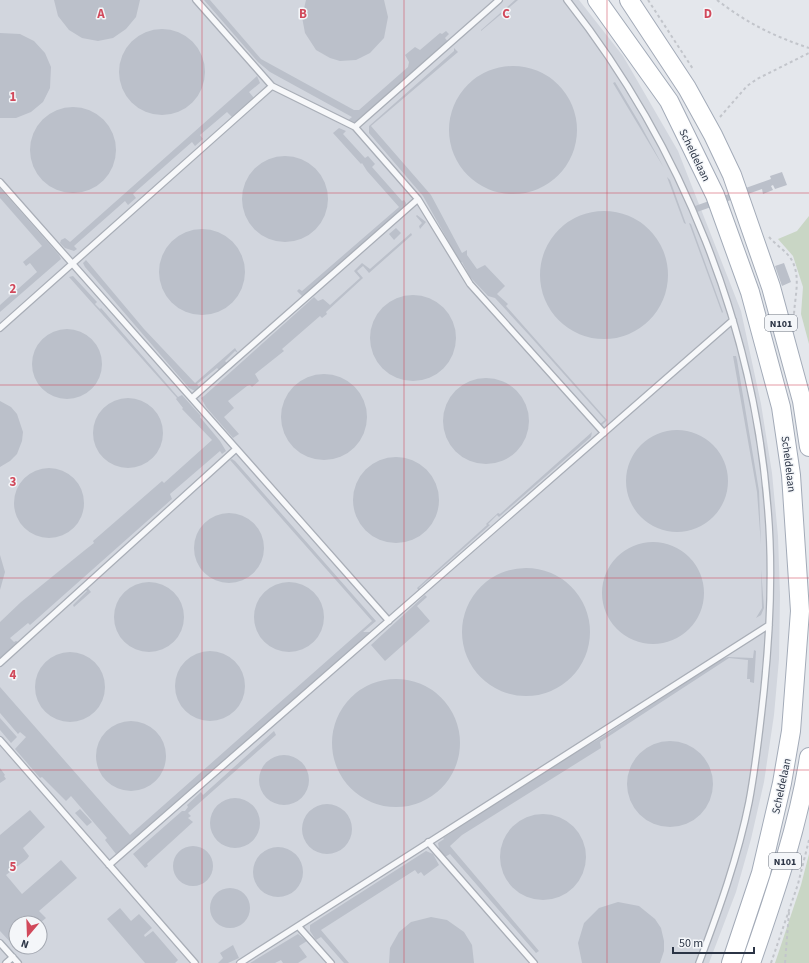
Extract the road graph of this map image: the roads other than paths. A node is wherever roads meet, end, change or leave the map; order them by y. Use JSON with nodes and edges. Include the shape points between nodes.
{"nodes":[{"id":1,"x":196,"y":0,"type":"edge"},
{"id":2,"x":499,"y":0,"type":"edge"},
{"id":3,"x":567,"y":0,"type":"edge"},
{"id":4,"x":597,"y":0,"type":"edge"},
{"id":5,"x":629,"y":0,"type":"edge"},
{"id":6,"x":272,"y":86,"type":"junction"},
{"id":7,"x":355,"y":127,"type":"junction"},
{"id":8,"x":713,"y":135,"type":"junction"},
{"id":9,"x":691,"y":146,"type":"junction"},
{"id":10,"x":0,"y":182,"type":"edge"},
{"id":11,"x":418,"y":199,"type":"junction"},
{"id":12,"x":73,"y":264,"type":"junction"},
{"id":13,"x":734,"y":320,"type":"junction"},
{"id":14,"x":0,"y":328,"type":"edge"},
{"id":15,"x":192,"y":398,"type":"junction"},
{"id":16,"x":604,"y":433,"type":"junction"},
{"id":17,"x":809,"y":447,"type":"edge"},
{"id":18,"x":236,"y":449,"type":"junction"},
{"id":19,"x":388,"y":621,"type":"junction"},
{"id":20,"x":769,"y":625,"type":"junction"},
{"id":21,"x":0,"y":663,"type":"edge"},
{"id":22,"x":0,"y":740,"type":"edge"},
{"id":23,"x":809,"y":757,"type":"edge"},
{"id":24,"x":428,"y":842,"type":"junction"},
{"id":25,"x":109,"y":865,"type":"junction"},
{"id":26,"x":298,"y":926,"type":"junction"},
{"id":27,"x":0,"y":943,"type":"edge"},
{"id":28,"x":13,"y":957,"type":"junction"},
{"id":29,"x":6,"y":963,"type":"edge"},
{"id":30,"x":18,"y":963,"type":"edge"},
{"id":31,"x":195,"y":963,"type":"edge"},
{"id":32,"x":240,"y":963,"type":"edge"},
{"id":33,"x":331,"y":963,"type":"edge"},
{"id":34,"x":534,"y":963,"type":"edge"},
{"id":35,"x":699,"y":963,"type":"edge"},
{"id":36,"x":731,"y":963,"type":"edge"},
{"id":37,"x":751,"y":963,"type":"edge"}],
"edges":[{"from":1,"to":6,"type":"lane"},
{"from":2,"to":7,"type":"lane"},
{"from":3,"to":13,"type":"lane","via":[[622,74],[657,135],[687,196]]},
{"from":4,"to":9,"type":"main road","name":"Scheldelaan","number":"N101","via":[[669,101]]},
{"from":5,"to":8,"type":"main road","name":"Scheldelaan","number":"N101","via":[[687,88]]},
{"from":6,"to":7,"type":"lane"},
{"from":6,"to":12,"type":"lane"},
{"from":7,"to":11,"type":"lane"},
{"from":8,"to":9,"type":"main road"},
{"from":8,"to":17,"type":"main road","name":"Scheldelaan","number":"N101","via":[[732,175],[771,287],[802,401]]},
{"from":9,"to":36,"type":"main road","name":"Scheldelaan","number":"N101","via":[[715,195],[750,292],[781,407],[791,476],[800,611],[792,731],[782,783],[761,873]]},
{"from":10,"to":12,"type":"lane"},
{"from":11,"to":15,"type":"lane"},
{"from":11,"to":16,"type":"lane","via":[[470,284]]},
{"from":12,"to":14,"type":"lane"},
{"from":12,"to":15,"type":"lane"},
{"from":13,"to":16,"type":"lane"},
{"from":13,"to":20,"type":"lane","via":[[752,399],[763,464],[770,550]]},
{"from":15,"to":18,"type":"lane"},
{"from":16,"to":19,"type":"lane"},
{"from":18,"to":19,"type":"lane"},
{"from":18,"to":21,"type":"lane"},
{"from":19,"to":25,"type":"lane"},
{"from":20,"to":24,"type":"lane"},
{"from":20,"to":35,"type":"lane","via":[[761,722],[749,802],[720,905]]},
{"from":22,"to":25,"type":"lane"},
{"from":23,"to":37,"type":"main road","name":"Scheldelaan","number":"N101","via":[[804,790],[780,879]]},
{"from":24,"to":26,"type":"lane"},
{"from":24,"to":34,"type":"lane"},
{"from":25,"to":31,"type":"lane"},
{"from":26,"to":32,"type":"lane"},
{"from":26,"to":33,"type":"lane"},
{"from":27,"to":28,"type":"lane"},
{"from":28,"to":29,"type":"lane"},
{"from":28,"to":30,"type":"lane"}]}
